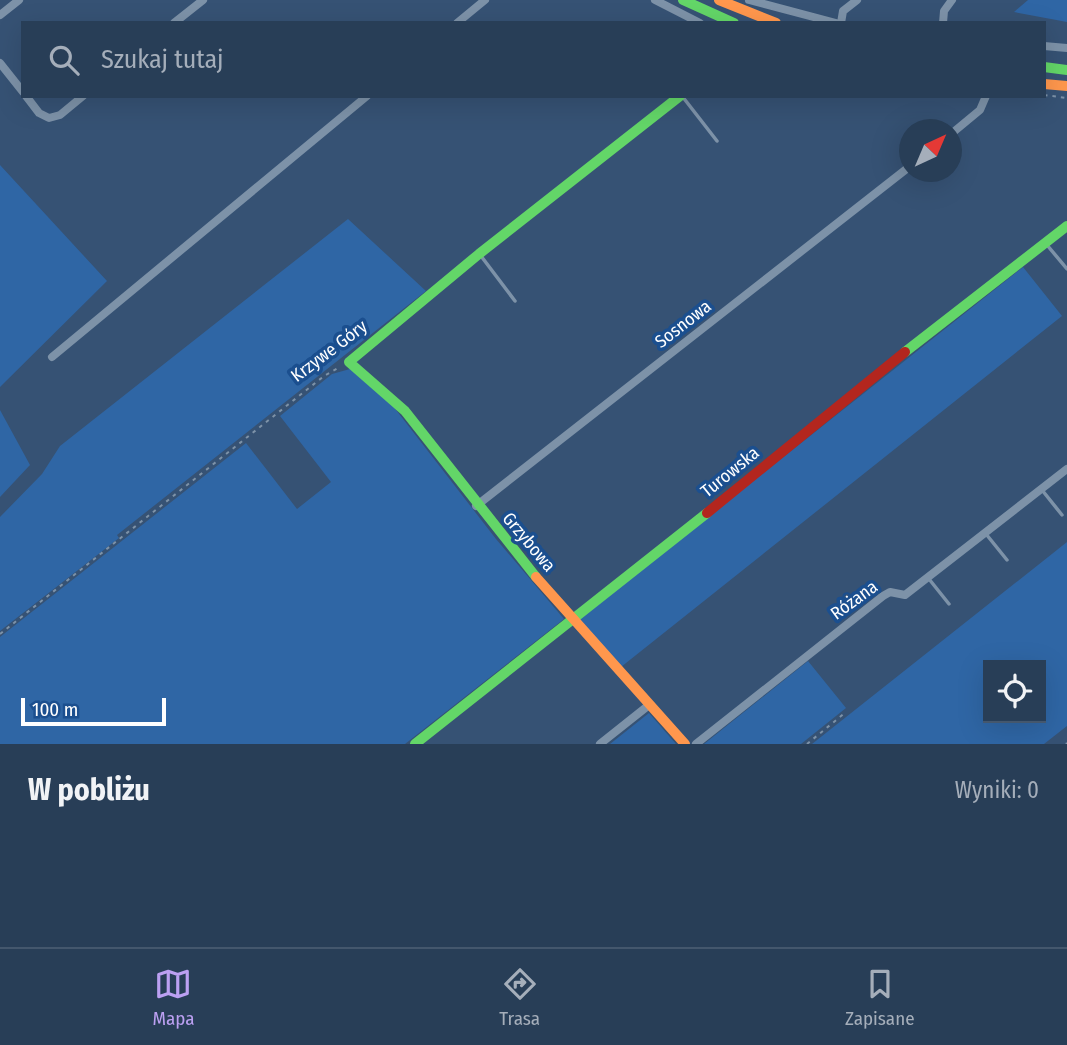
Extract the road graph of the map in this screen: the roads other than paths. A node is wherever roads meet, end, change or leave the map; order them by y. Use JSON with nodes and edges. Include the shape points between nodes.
{"nodes":[{"id":1,"x":19,"y":0,"type":"edge"},
{"id":2,"x":203,"y":0,"type":"edge"},
{"id":3,"x":485,"y":0,"type":"edge"},
{"id":4,"x":655,"y":0,"type":"edge"},
{"id":5,"x":684,"y":0,"type":"edge"},
{"id":6,"x":719,"y":0,"type":"edge"},
{"id":7,"x":749,"y":0,"type":"edge"},
{"id":8,"x":857,"y":0,"type":"edge"},
{"id":9,"x":953,"y":0,"type":"edge"},
{"id":10,"x":0,"y":15,"type":"edge"},
{"id":11,"x":177,"y":21,"type":"edge"},
{"id":12,"x":459,"y":21,"type":"edge"},
{"id":13,"x":697,"y":21,"type":"edge"},
{"id":14,"x":730,"y":21,"type":"edge"},
{"id":15,"x":771,"y":21,"type":"edge"},
{"id":16,"x":831,"y":21,"type":"edge"},
{"id":17,"x":840,"y":21,"type":"edge"},
{"id":18,"x":943,"y":21,"type":"edge"},
{"id":19,"x":1046,"y":46,"type":"edge"},
{"id":20,"x":1067,"y":48,"type":"edge"},
{"id":21,"x":0,"y":63,"type":"edge"},
{"id":22,"x":1046,"y":67,"type":"edge"},
{"id":23,"x":1067,"y":70,"type":"edge"},
{"id":24,"x":1046,"y":84,"type":"edge"},
{"id":25,"x":1067,"y":86,"type":"edge"},
{"id":26,"x":21,"y":90,"type":"edge"},
{"id":27,"x":27,"y":98,"type":"edge"},
{"id":28,"x":81,"y":98,"type":"edge"},
{"id":29,"x":365,"y":98,"type":"edge"},
{"id":30,"x":678,"y":98,"type":"edge"},
{"id":31,"x":683,"y":98,"type":"edge"},
{"id":32,"x":985,"y":98,"type":"edge"},
{"id":33,"x":962,"y":125,"type":"edge"},
{"id":34,"x":717,"y":141,"type":"dead end"},
{"id":35,"x":899,"y":175,"type":"edge"},
{"id":36,"x":1067,"y":226,"type":"edge"},
{"id":37,"x":1046,"y":243,"type":"junction"},
{"id":38,"x":480,"y":254,"type":"junction"},
{"id":39,"x":1067,"y":269,"type":"edge"},
{"id":40,"x":515,"y":300,"type":"dead end"},
{"id":41,"x":52,"y":356,"type":"dead end"},
{"id":42,"x":349,"y":362,"type":"joint"},
{"id":43,"x":1067,"y":468,"type":"edge"},
{"id":44,"x":1041,"y":489,"type":"junction"},
{"id":45,"x":476,"y":506,"type":"junction"},
{"id":46,"x":1062,"y":515,"type":"dead end"},
{"id":47,"x":985,"y":533,"type":"junction"},
{"id":48,"x":1007,"y":560,"type":"dead end"},
{"id":49,"x":928,"y":577,"type":"junction"},
{"id":50,"x":949,"y":604,"type":"dead end"},
{"id":51,"x":573,"y":620,"type":"junction"},
{"id":52,"x":649,"y":705,"type":"junction"},
{"id":53,"x":415,"y":744,"type":"edge"},
{"id":54,"x":600,"y":744,"type":"edge"},
{"id":55,"x":685,"y":744,"type":"edge"},
{"id":56,"x":696,"y":744,"type":"edge"}],
"edges":[{"from":1,"to":10,"type":"street"},
{"from":2,"to":11,"type":"street"},
{"from":3,"to":12,"type":"street"},
{"from":4,"to":13,"type":"street"},
{"from":5,"to":14,"type":"street"},
{"from":6,"to":15,"type":"street"},
{"from":7,"to":16,"type":"street"},
{"from":8,"to":17,"type":"street","via":[[843,10]]},
{"from":9,"to":18,"type":"street"},
{"from":19,"to":20,"type":"street"},
{"from":21,"to":26,"type":"street"},
{"from":22,"to":23,"type":"street"},
{"from":24,"to":25,"type":"street"},
{"from":27,"to":28,"type":"street","via":[[49,118]]},
{"from":29,"to":41,"type":"street"},
{"from":30,"to":38,"type":"street","name":"Krzywe Góry"},
{"from":31,"to":34,"type":"lane"},
{"from":32,"to":33,"type":"street","via":[[980,110]]},
{"from":35,"to":45,"type":"street","name":"Sosnowa"},
{"from":36,"to":37,"type":"street","name":"Turowska"},
{"from":37,"to":39,"type":"lane"},
{"from":37,"to":51,"type":"street","name":"Turowska"},
{"from":38,"to":40,"type":"lane"},
{"from":38,"to":42,"type":"street","name":"Krzywe Góry"},
{"from":42,"to":45,"type":"street","name":"Grzybowa","via":[[405,411]]},
{"from":43,"to":44,"type":"street","name":"Różana"},
{"from":44,"to":46,"type":"lane"},
{"from":44,"to":47,"type":"street","name":"Różana"},
{"from":45,"to":51,"type":"street","name":"Grzybowa"},
{"from":47,"to":48,"type":"lane"},
{"from":47,"to":49,"type":"street","name":"Różana"},
{"from":49,"to":50,"type":"lane"},
{"from":49,"to":56,"type":"street","name":"Różana","via":[[905,595],[890,592],[883,596]]},
{"from":51,"to":52,"type":"street","name":"Grzybowa"},
{"from":51,"to":53,"type":"street","name":"Turowska"},
{"from":52,"to":54,"type":"street"},
{"from":52,"to":55,"type":"street","name":"Grzybowa"}]}
